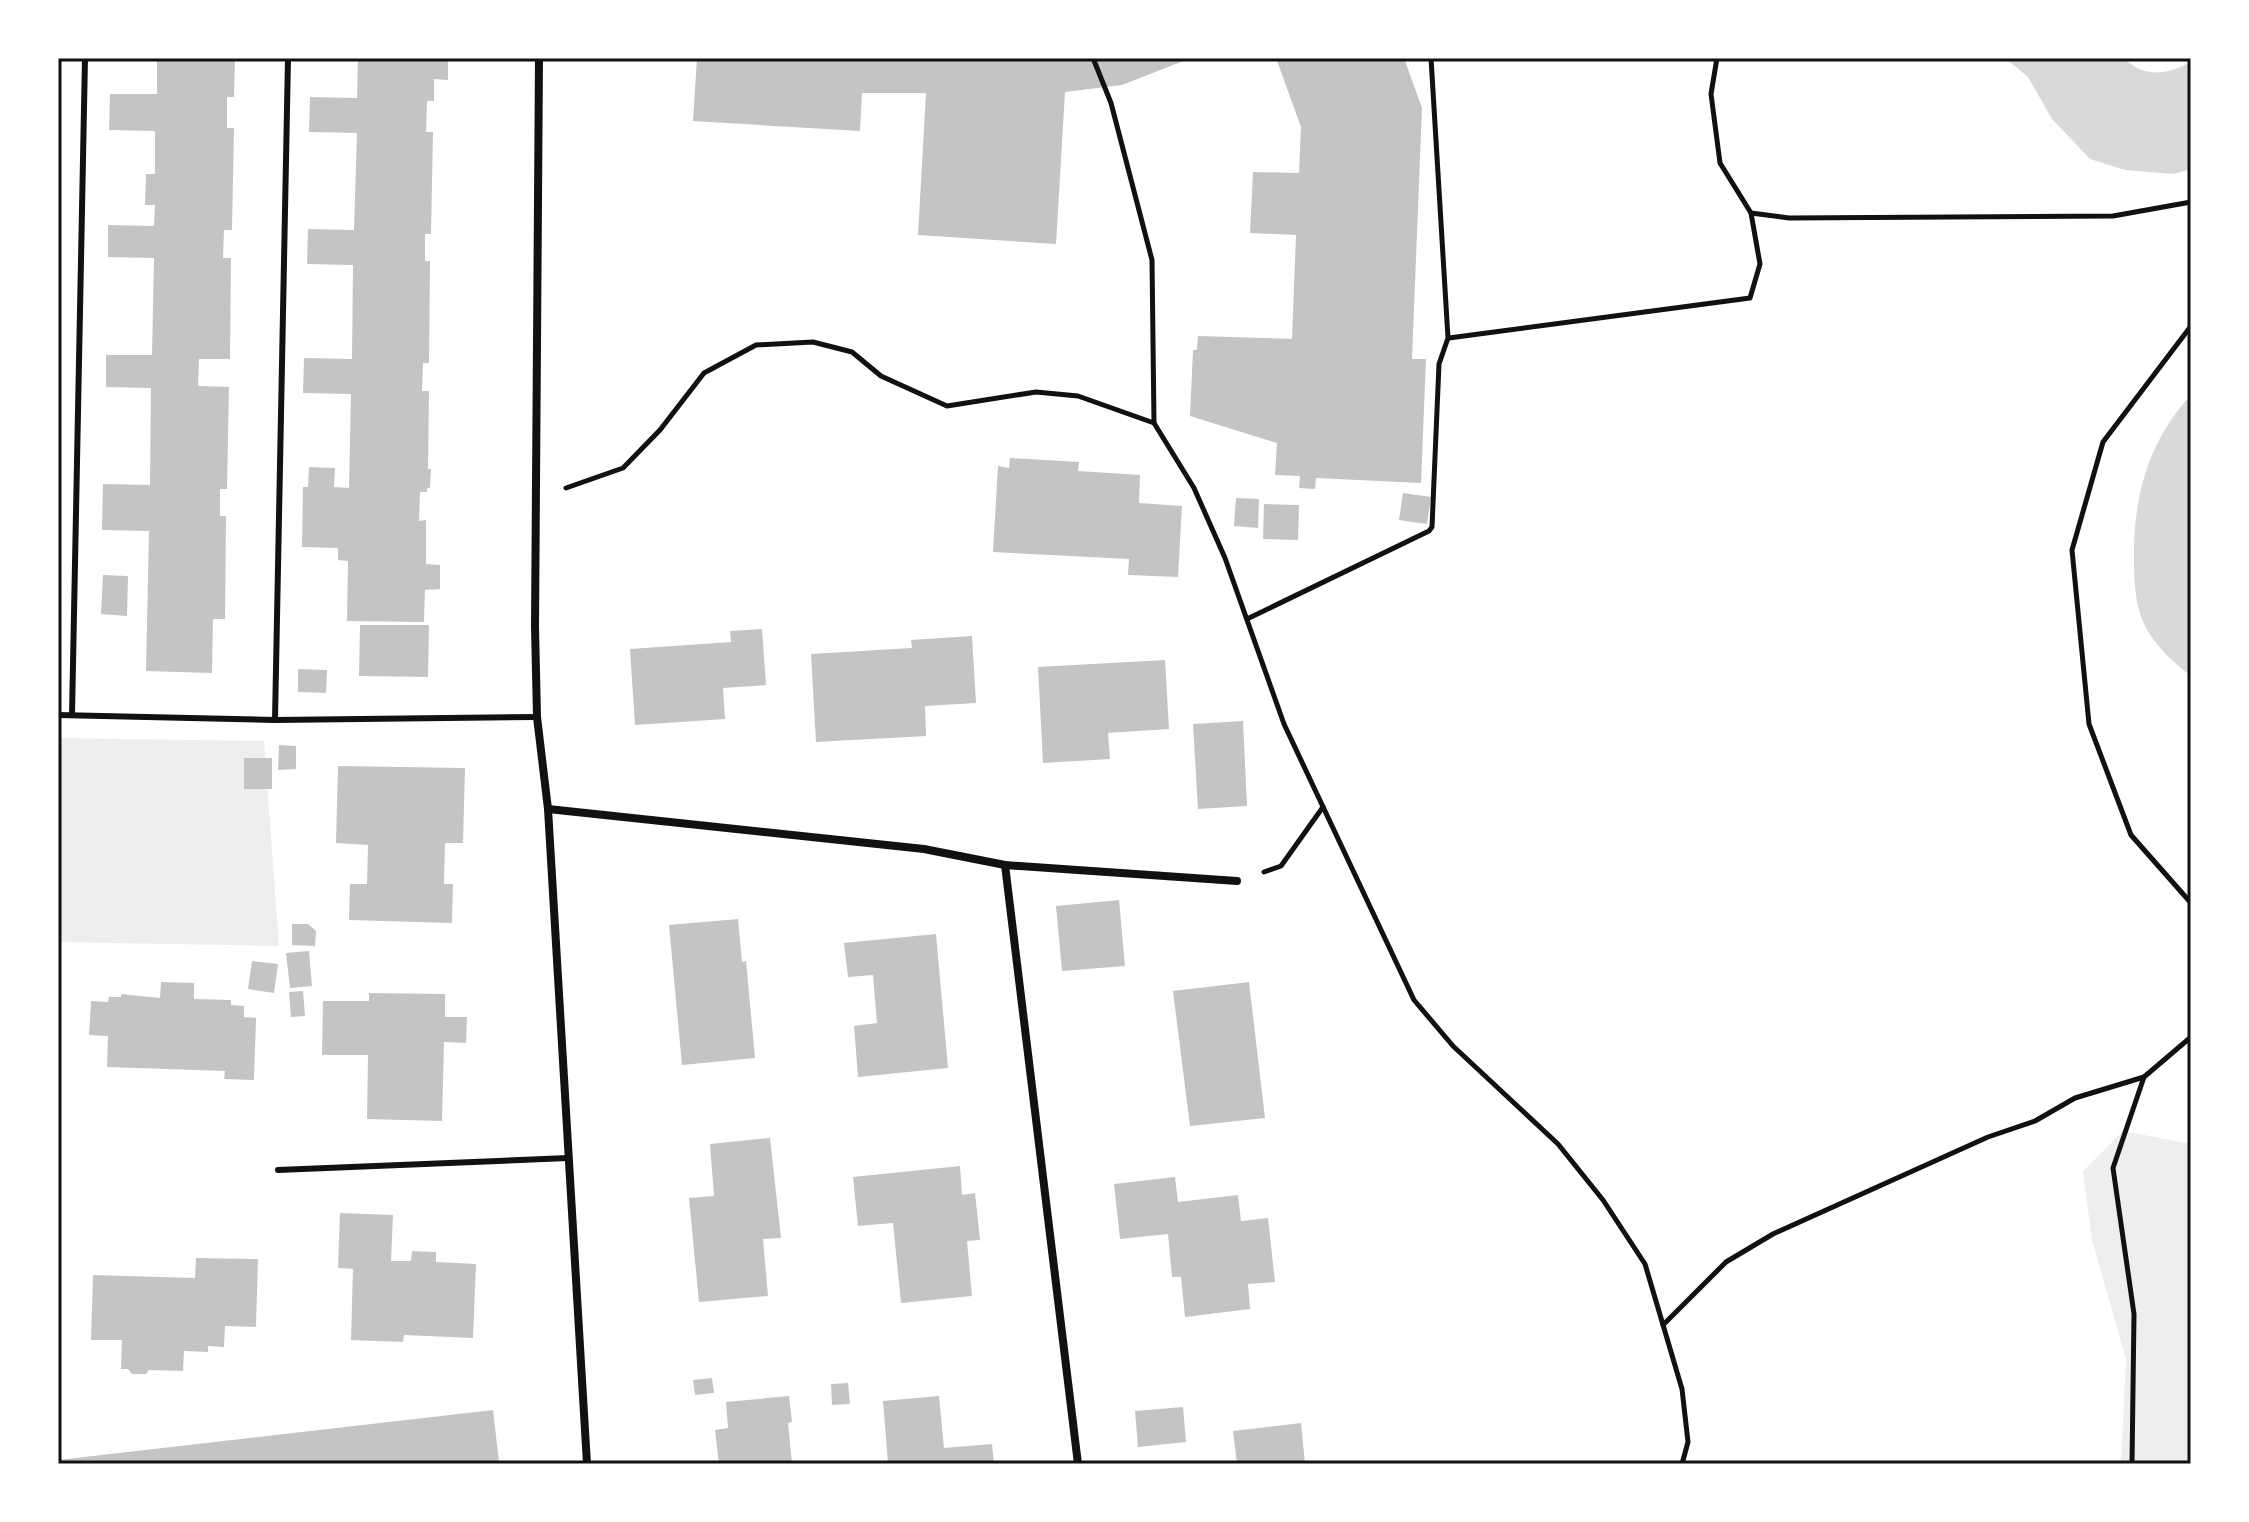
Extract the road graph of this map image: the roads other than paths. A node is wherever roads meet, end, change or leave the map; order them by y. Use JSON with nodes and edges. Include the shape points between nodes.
{"nodes":[{"id":1,"x":85,"y":58,"type":"edge"},
{"id":2,"x":288,"y":58,"type":"edge"},
{"id":3,"x":539,"y":58,"type":"edge"},
{"id":4,"x":58,"y":715,"type":"edge"},
{"id":5,"x":72,"y":715,"type":"junction"},
{"id":6,"x":537,"y":717,"type":"junction"},
{"id":7,"x":275,"y":720,"type":"junction"},
{"id":8,"x":548,"y":809,"type":"junction"},
{"id":9,"x":1005,"y":865,"type":"junction"},
{"id":10,"x":1237,"y":881,"type":"road end"},
{"id":11,"x":568,"y":1158,"type":"junction"},
{"id":12,"x":278,"y":1170,"type":"dead end"},
{"id":13,"x":587,"y":1464,"type":"edge"},
{"id":14,"x":1078,"y":1464,"type":"edge"}],
"edges":[{"from":1,"to":5,"type":"lane"},
{"from":2,"to":7,"type":"lane"},
{"from":3,"to":6,"type":"street"},
{"from":4,"to":5,"type":"lane"},
{"from":5,"to":7,"type":"lane"},
{"from":6,"to":7,"type":"lane"},
{"from":6,"to":8,"type":"street"},
{"from":8,"to":9,"type":"street","via":[[924,849]]},
{"from":8,"to":11,"type":"street"},
{"from":9,"to":10,"type":"street"},
{"from":9,"to":14,"type":"street"},
{"from":11,"to":12,"type":"lane"},
{"from":11,"to":13,"type":"street"}]}
